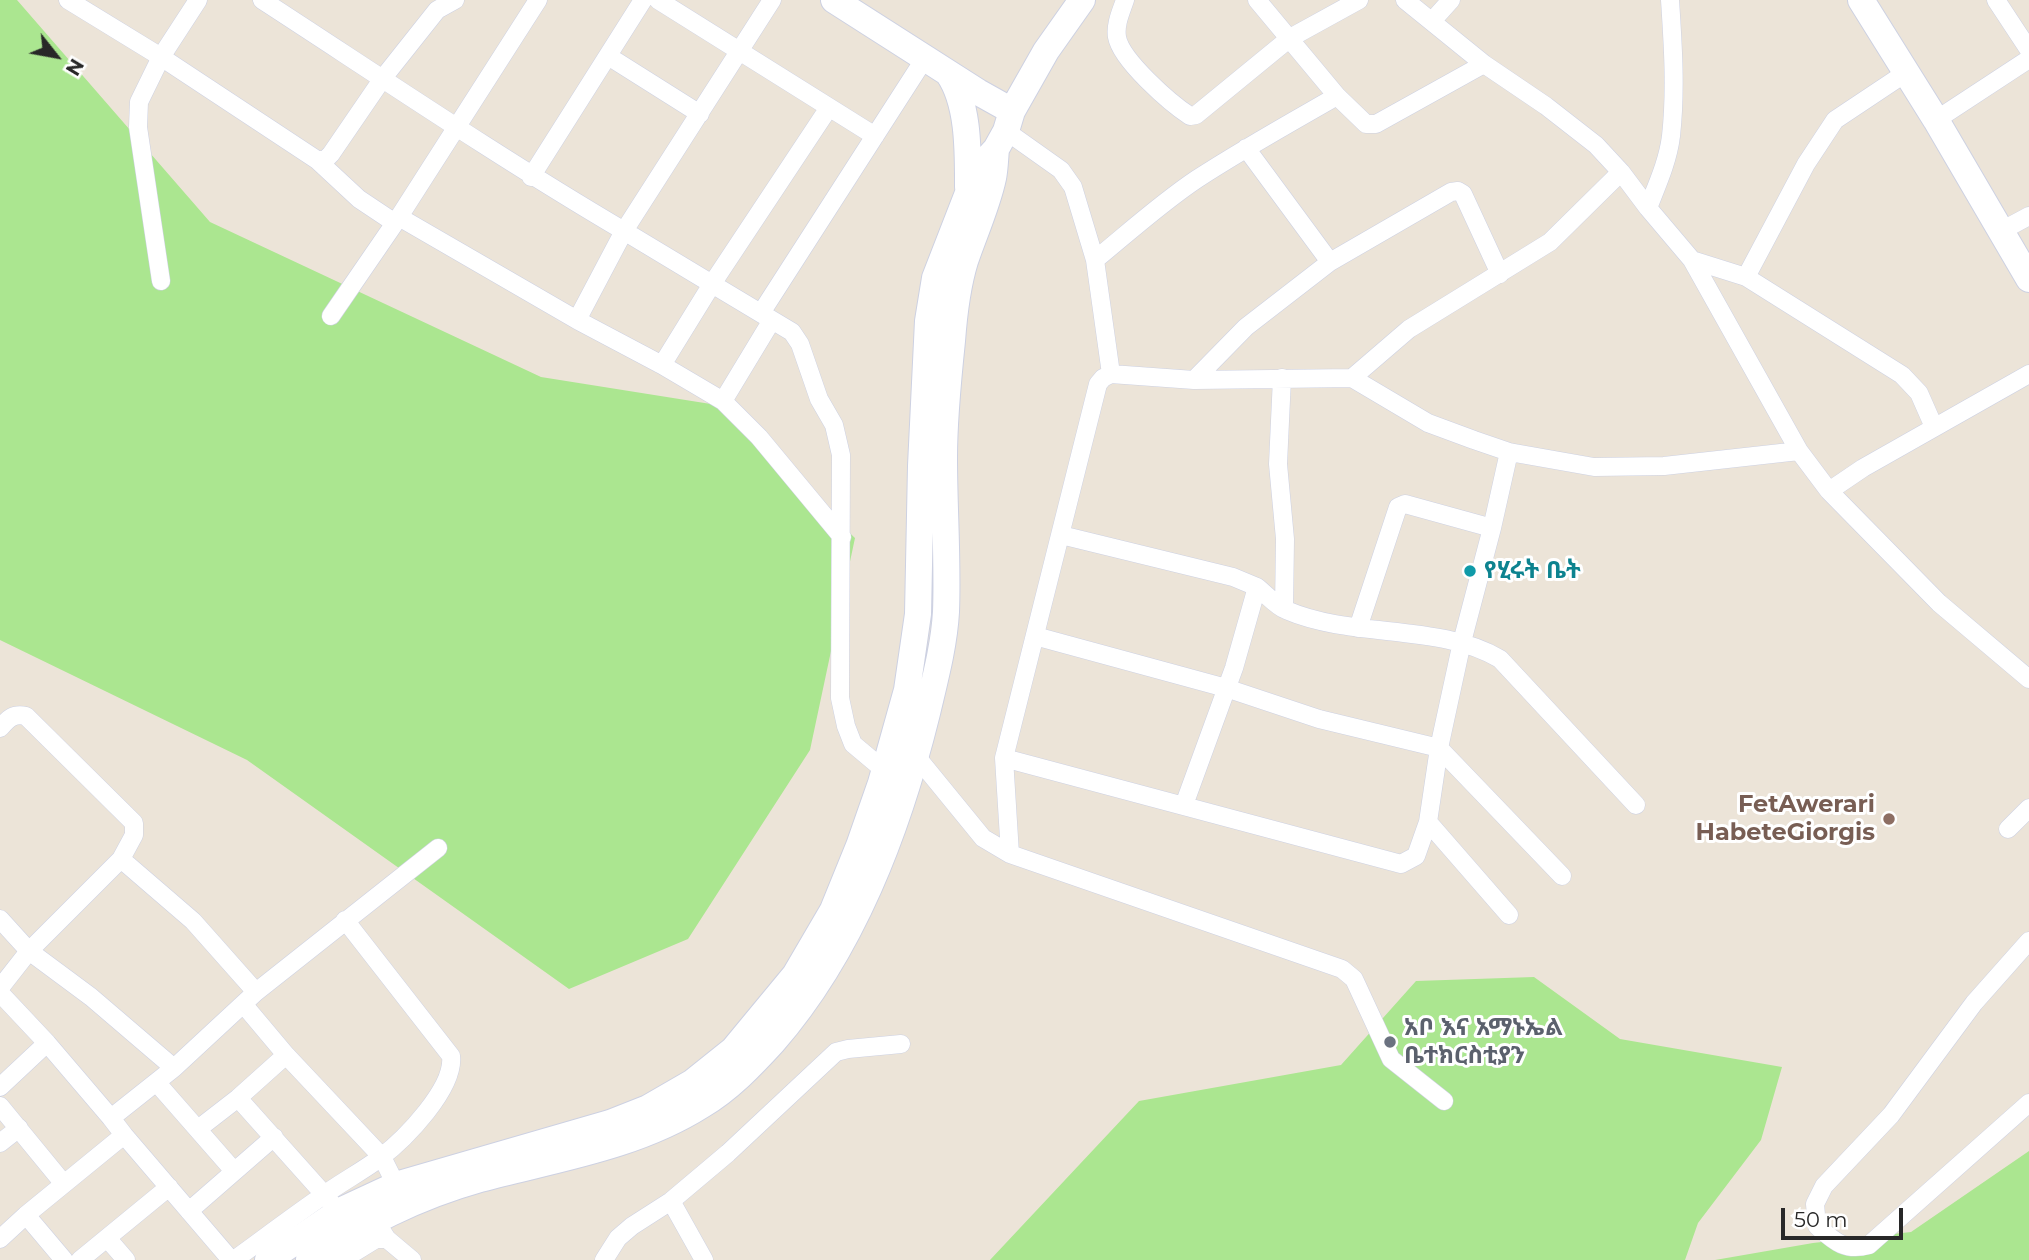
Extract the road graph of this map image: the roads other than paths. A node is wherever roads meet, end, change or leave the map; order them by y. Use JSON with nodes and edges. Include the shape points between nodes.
{"nodes":[{"id":1,"x":68,"y":0,"type":"edge"},
{"id":2,"x":198,"y":0,"type":"edge"},
{"id":3,"x":262,"y":0,"type":"edge"},
{"id":4,"x":455,"y":0,"type":"edge"},
{"id":5,"x":538,"y":0,"type":"edge"},
{"id":6,"x":643,"y":0,"type":"edge"},
{"id":7,"x":658,"y":0,"type":"edge"},
{"id":8,"x":772,"y":0,"type":"edge"},
{"id":9,"x":834,"y":0,"type":"edge"},
{"id":10,"x":1125,"y":0,"type":"edge"},
{"id":11,"x":1257,"y":0,"type":"edge"},
{"id":12,"x":1359,"y":0,"type":"edge"},
{"id":13,"x":1405,"y":0,"type":"edge"},
{"id":14,"x":1451,"y":0,"type":"edge"},
{"id":15,"x":1670,"y":0,"type":"edge"},
{"id":16,"x":1861,"y":0,"type":"edge"},
{"id":17,"x":1996,"y":0,"type":"edge"},
{"id":18,"x":1080,"y":1,"type":"edge"},
{"id":19,"x":430,"y":5,"type":"edge"},
{"id":20,"x":1433,"y":20,"type":"junction"},
{"id":21,"x":1290,"y":38,"type":"junction"},
{"id":22,"x":741,"y":50,"type":"junction"},
{"id":23,"x":2029,"y":50,"type":"edge"},
{"id":24,"x":608,"y":56,"type":"junction"},
{"id":25,"x":161,"y":57,"type":"junction"},
{"id":26,"x":925,"y":58,"type":"junction"},
{"id":27,"x":2029,"y":60,"type":"edge"},
{"id":28,"x":1484,"y":64,"type":"junction"},
{"id":29,"x":1907,"y":72,"type":"junction"},
{"id":30,"x":948,"y":73,"type":"junction"},
{"id":31,"x":383,"y":78,"type":"junction"},
{"id":32,"x":1338,"y":96,"type":"junction"},
{"id":33,"x":828,"y":108,"type":"junction"},
{"id":34,"x":700,"y":114,"type":"junction"},
{"id":35,"x":1936,"y":120,"type":"junction"},
{"id":36,"x":455,"y":128,"type":"junction"},
{"id":37,"x":1005,"y":130,"type":"junction"},
{"id":38,"x":875,"y":136,"type":"junction"},
{"id":39,"x":1246,"y":148,"type":"junction"},
{"id":40,"x":317,"y":160,"type":"junction"},
{"id":41,"x":1621,"y":172,"type":"junction"},
{"id":42,"x":531,"y":177,"type":"junction"},
{"id":43,"x":968,"y":187,"type":"junction"},
{"id":44,"x":1648,"y":208,"type":"junction"},
{"id":45,"x":2029,"y":216,"type":"edge"},
{"id":46,"x":397,"y":220,"type":"junction"},
{"id":47,"x":624,"y":231,"type":"junction"},
{"id":48,"x":2001,"y":231,"type":"junction"},
{"id":49,"x":1095,"y":260,"type":"junction"},
{"id":50,"x":1692,"y":260,"type":"junction"},
{"id":51,"x":1330,"y":262,"type":"junction"},
{"id":52,"x":1500,"y":274,"type":"junction"},
{"id":53,"x":1746,"y":277,"type":"junction"},
{"id":54,"x":2029,"y":279,"type":"edge"},
{"id":55,"x":160,"y":281,"type":"dead end"},
{"id":56,"x":712,"y":284,"type":"junction"},
{"id":57,"x":331,"y":316,"type":"dead end"},
{"id":58,"x":766,"y":316,"type":"junction"},
{"id":59,"x":577,"y":320,"type":"junction"},
{"id":60,"x":662,"y":365,"type":"junction"},
{"id":61,"x":1111,"y":374,"type":"junction"},
{"id":62,"x":2029,"y":374,"type":"edge"},
{"id":63,"x":1282,"y":378,"type":"junction"},
{"id":64,"x":1352,"y":378,"type":"junction"},
{"id":65,"x":1194,"y":380,"type":"junction"},
{"id":66,"x":723,"y":401,"type":"junction"},
{"id":67,"x":1934,"y":427,"type":"junction"},
{"id":68,"x":1799,"y":450,"type":"junction"},
{"id":69,"x":1509,"y":452,"type":"junction"},
{"id":70,"x":1829,"y":491,"type":"junction"},
{"id":71,"x":1492,"y":528,"type":"junction"},
{"id":72,"x":1061,"y":535,"type":"junction"},
{"id":73,"x":842,"y":537,"type":"junction"},
{"id":74,"x":946,"y":551,"type":"junction"},
{"id":75,"x":920,"y":552,"type":"junction"},
{"id":76,"x":1257,"y":587,"type":"junction"},
{"id":77,"x":1284,"y":609,"type":"junction"},
{"id":78,"x":1358,"y":628,"type":"junction"},
{"id":79,"x":1035,"y":636,"type":"junction"},
{"id":80,"x":1462,"y":642,"type":"junction"},
{"id":81,"x":2029,"y":679,"type":"edge"},
{"id":82,"x":1226,"y":688,"type":"junction"},
{"id":83,"x":0,"y":728,"type":"edge"},
{"id":84,"x":1439,"y":748,"type":"junction"},
{"id":85,"x":916,"y":756,"type":"junction"},
{"id":86,"x":1004,"y":758,"type":"junction"},
{"id":87,"x":882,"y":776,"type":"junction"},
{"id":88,"x":1184,"y":805,"type":"junction"},
{"id":89,"x":1636,"y":805,"type":"dead end"},
{"id":90,"x":2029,"y":808,"type":"edge"},
{"id":91,"x":1428,"y":822,"type":"junction"},
{"id":92,"x":2008,"y":829,"type":"dead end"},
{"id":93,"x":438,"y":848,"type":"dead end"},
{"id":94,"x":1010,"y":854,"type":"junction"},
{"id":95,"x":121,"y":859,"type":"junction"},
{"id":96,"x":1562,"y":876,"type":"dead end"},
{"id":97,"x":1509,"y":915,"type":"dead end"},
{"id":98,"x":0,"y":919,"type":"edge"},
{"id":99,"x":345,"y":920,"type":"junction"},
{"id":100,"x":2029,"y":941,"type":"edge"},
{"id":101,"x":29,"y":951,"type":"junction"},
{"id":102,"x":805,"y":981,"type":"junction"},
{"id":103,"x":0,"y":988,"type":"edge"},
{"id":104,"x":0,"y":993,"type":"edge"},
{"id":105,"x":250,"y":998,"type":"junction"},
{"id":106,"x":47,"y":1043,"type":"junction"},
{"id":107,"x":901,"y":1044,"type":"dead end"},
{"id":108,"x":286,"y":1055,"type":"junction"},
{"id":109,"x":174,"y":1068,"type":"junction"},
{"id":110,"x":157,"y":1083,"type":"junction"},
{"id":111,"x":0,"y":1087,"type":"edge"},
{"id":112,"x":238,"y":1098,"type":"junction"},
{"id":113,"x":1444,"y":1101,"type":"dead end"},
{"id":114,"x":2029,"y":1103,"type":"edge"},
{"id":115,"x":0,"y":1105,"type":"edge"},
{"id":116,"x":111,"y":1118,"type":"junction"},
{"id":117,"x":19,"y":1128,"type":"junction"},
{"id":118,"x":198,"y":1129,"type":"junction"},
{"id":119,"x":124,"y":1135,"type":"junction"},
{"id":120,"x":274,"y":1138,"type":"junction"},
{"id":121,"x":0,"y":1143,"type":"edge"},
{"id":122,"x":382,"y":1157,"type":"junction"},
{"id":123,"x":234,"y":1171,"type":"junction"},
{"id":124,"x":64,"y":1184,"type":"junction"},
{"id":125,"x":396,"y":1185,"type":"junction"},
{"id":126,"x":169,"y":1187,"type":"junction"},
{"id":127,"x":671,"y":1201,"type":"junction"},
{"id":128,"x":332,"y":1203,"type":"junction"},
{"id":129,"x":189,"y":1211,"type":"junction"},
{"id":130,"x":26,"y":1214,"type":"junction"},
{"id":131,"x":375,"y":1219,"type":"junction"},
{"id":132,"x":107,"y":1238,"type":"junction"},
{"id":133,"x":0,"y":1239,"type":"edge"},
{"id":134,"x":64,"y":1260,"type":"edge"},
{"id":135,"x":80,"y":1260,"type":"edge"},
{"id":136,"x":126,"y":1260,"type":"edge"},
{"id":137,"x":232,"y":1260,"type":"edge"},
{"id":138,"x":268,"y":1260,"type":"edge"},
{"id":139,"x":309,"y":1260,"type":"edge"},
{"id":140,"x":342,"y":1260,"type":"edge"},
{"id":141,"x":412,"y":1260,"type":"edge"},
{"id":142,"x":604,"y":1260,"type":"edge"},
{"id":143,"x":704,"y":1260,"type":"edge"}],
"edges":[{"from":1,"to":25,"type":"street"},
{"from":2,"to":25,"type":"street"},
{"from":3,"to":31,"type":"street"},
{"from":4,"to":19,"type":"street"},
{"from":5,"to":36,"type":"street"},
{"from":6,"to":24,"type":"street"},
{"from":7,"to":22,"type":"street"},
{"from":8,"to":22,"type":"street"},
{"from":9,"to":26,"type":"main road"},
{"from":10,"to":21,"type":"street","via":[[1117,37],[1123,51],[1190,116],[1196,116]]},
{"from":11,"to":21,"type":"street"},
{"from":12,"to":21,"type":"street"},
{"from":13,"to":20,"type":"street"},
{"from":14,"to":20,"type":"street"},
{"from":15,"to":44,"type":"street","via":[[1671,137]]},
{"from":16,"to":29,"type":"main road"},
{"from":17,"to":23,"type":"street"},
{"from":18,"to":37,"type":"main road","via":[[1046,51]]},
{"from":19,"to":31,"type":"street"},
{"from":20,"to":28,"type":"street"},
{"from":21,"to":32,"type":"street"},
{"from":22,"to":33,"type":"street"},
{"from":22,"to":34,"type":"street"},
{"from":24,"to":34,"type":"street"},
{"from":24,"to":42,"type":"street"},
{"from":25,"to":40,"type":"street"},
{"from":25,"to":55,"type":"street","via":[[139,102],[138,127]]},
{"from":26,"to":30,"type":"main road"},
{"from":26,"to":38,"type":"street"},
{"from":27,"to":35,"type":"street"},
{"from":28,"to":32,"type":"street","via":[[1376,124],[1366,124]]},
{"from":28,"to":41,"type":"street","via":[[1596,145]]},
{"from":29,"to":35,"type":"main road"},
{"from":29,"to":53,"type":"street","via":[[1835,120],[1806,164]]},
{"from":30,"to":37,"type":"main road"},
{"from":30,"to":43,"type":"main road","via":[[958,87],[968,148]]},
{"from":31,"to":36,"type":"street"},
{"from":31,"to":40,"type":"street","via":[[331,154]]},
{"from":32,"to":39,"type":"street"},
{"from":33,"to":38,"type":"street"},
{"from":33,"to":56,"type":"street"},
{"from":34,"to":47,"type":"street"},
{"from":35,"to":48,"type":"main road"},
{"from":36,"to":42,"type":"street"},
{"from":36,"to":46,"type":"street"},
{"from":37,"to":43,"type":"main road"},
{"from":37,"to":49,"type":"street","via":[[1061,170],[1073,187]]},
{"from":37,"to":74,"type":"main road","via":[[956,296],[944,456]]},
{"from":38,"to":58,"type":"street"},
{"from":39,"to":49,"type":"street","via":[[1195,181]]},
{"from":39,"to":51,"type":"street"},
{"from":40,"to":46,"type":"street","via":[[359,198]]},
{"from":41,"to":44,"type":"street"},
{"from":41,"to":52,"type":"street","via":[[1549,242]]},
{"from":42,"to":47,"type":"street"},
{"from":43,"to":75,"type":"main road","via":[[935,278],[928,321]]},
{"from":44,"to":50,"type":"street"},
{"from":45,"to":48,"type":"street"},
{"from":46,"to":57,"type":"street"},
{"from":46,"to":59,"type":"street"},
{"from":47,"to":56,"type":"street"},
{"from":47,"to":59,"type":"street"},
{"from":48,"to":54,"type":"main road"},
{"from":49,"to":61,"type":"street"},
{"from":50,"to":53,"type":"street"},
{"from":50,"to":68,"type":"street"},
{"from":51,"to":52,"type":"street","via":[[1458,191]]},
{"from":51,"to":65,"type":"street","via":[[1246,327]]},
{"from":52,"to":64,"type":"street","via":[[1409,329]]},
{"from":53,"to":67,"type":"street","via":[[1902,375],[1919,393]]},
{"from":56,"to":58,"type":"street"},
{"from":56,"to":60,"type":"street"},
{"from":58,"to":66,"type":"street"},
{"from":58,"to":73,"type":"street","via":[[792,332],[800,344],[819,399],[834,425],[841,455]]},
{"from":59,"to":60,"type":"street"},
{"from":60,"to":66,"type":"street"},
{"from":61,"to":65,"type":"street"},
{"from":61,"to":72,"type":"street","via":[[1098,384]]},
{"from":62,"to":67,"type":"street"},
{"from":63,"to":64,"type":"street"},
{"from":63,"to":65,"type":"street"},
{"from":63,"to":77,"type":"street","via":[[1278,464],[1285,539]]},
{"from":64,"to":69,"type":"street","via":[[1428,423]]},
{"from":66,"to":73,"type":"street"},
{"from":67,"to":70,"type":"street"},
{"from":68,"to":69,"type":"street","via":[[1664,466],[1594,467]]},
{"from":68,"to":70,"type":"street"},
{"from":69,"to":71,"type":"street"},
{"from":70,"to":81,"type":"street","via":[[1939,603]]},
{"from":71,"to":78,"type":"street","via":[[1405,504],[1398,507]]},
{"from":71,"to":80,"type":"street"},
{"from":72,"to":76,"type":"street","via":[[1233,577]]},
{"from":72,"to":79,"type":"street"},
{"from":73,"to":87,"type":"street","via":[[840,698],[853,744]]},
{"from":74,"to":75,"type":"main road"},
{"from":74,"to":85,"type":"main road","via":[[941,655]]},
{"from":75,"to":87,"type":"main road","via":[[915,650]]},
{"from":76,"to":77,"type":"street"},
{"from":76,"to":82,"type":"street"},
{"from":77,"to":78,"type":"street"},
{"from":78,"to":80,"type":"street"},
{"from":79,"to":82,"type":"street"},
{"from":79,"to":86,"type":"street"},
{"from":80,"to":84,"type":"street"},
{"from":80,"to":89,"type":"street","via":[[1500,659]]},
{"from":82,"to":84,"type":"street","via":[[1319,719]]},
{"from":82,"to":88,"type":"street"},
{"from":83,"to":95,"type":"street","via":[[11,717],[26,716],[134,823],[134,835]]},
{"from":84,"to":91,"type":"street"},
{"from":84,"to":96,"type":"street"},
{"from":85,"to":94,"type":"street","via":[[983,838]]},
{"from":85,"to":102,"type":"main road","via":[[872,881],[848,930]]},
{"from":86,"to":88,"type":"street"},
{"from":86,"to":94,"type":"street"},
{"from":87,"to":102,"type":"main road"},
{"from":88,"to":91,"type":"street","via":[[1401,864],[1416,856]]},
{"from":90,"to":92,"type":"street"},
{"from":91,"to":97,"type":"street"},
{"from":93,"to":99,"type":"street"},
{"from":94,"to":113,"type":"street","via":[[1342,969],[1354,979],[1391,1059]]},
{"from":95,"to":101,"type":"street"},
{"from":95,"to":105,"type":"street","via":[[193,921]]},
{"from":98,"to":101,"type":"street"},
{"from":99,"to":105,"type":"street"},
{"from":99,"to":122,"type":"street","via":[[451,1056],[449,1078],[432,1107]]},
{"from":100,"to":114,"type":"street","via":[[1974,1003],[1891,1115],[1824,1186],[1815,1204],[1817,1226],[1848,1248],[1869,1245]]},
{"from":101,"to":103,"type":"street"},
{"from":101,"to":109,"type":"street"},
{"from":102,"to":125,"type":"main road","via":[[765,1014],[733,1050],[693,1082],[648,1108],[611,1123]]},
{"from":102,"to":131,"type":"main road","via":[[783,1029],[732,1084],[703,1105],[672,1122],[601,1148],[477,1180]]},
{"from":104,"to":106,"type":"street"},
{"from":105,"to":108,"type":"street"},
{"from":105,"to":109,"type":"street"},
{"from":106,"to":111,"type":"street"},
{"from":106,"to":116,"type":"street"},
{"from":107,"to":127,"type":"street","via":[[836,1052]]},
{"from":108,"to":112,"type":"street"},
{"from":108,"to":122,"type":"street"},
{"from":109,"to":110,"type":"street"},
{"from":110,"to":116,"type":"street"},
{"from":110,"to":118,"type":"street"},
{"from":112,"to":118,"type":"street"},
{"from":112,"to":120,"type":"street"},
{"from":115,"to":117,"type":"street"},
{"from":116,"to":119,"type":"street"},
{"from":117,"to":121,"type":"street"},
{"from":117,"to":124,"type":"street"},
{"from":118,"to":123,"type":"street"},
{"from":119,"to":124,"type":"street"},
{"from":119,"to":126,"type":"street"},
{"from":120,"to":123,"type":"street"},
{"from":120,"to":128,"type":"street"},
{"from":122,"to":125,"type":"street"},
{"from":122,"to":128,"type":"street"},
{"from":123,"to":129,"type":"street"},
{"from":124,"to":130,"type":"street"},
{"from":125,"to":131,"type":"main road"},
{"from":126,"to":129,"type":"street"},
{"from":126,"to":132,"type":"street"},
{"from":127,"to":142,"type":"street","via":[[618,1238]]},
{"from":127,"to":143,"type":"street"},
{"from":128,"to":131,"type":"main road"},
{"from":128,"to":137,"type":"street"},
{"from":128,"to":138,"type":"main road"},
{"from":129,"to":137,"type":"street"},
{"from":130,"to":133,"type":"street"},
{"from":130,"to":134,"type":"street"},
{"from":131,"to":139,"type":"main road"},
{"from":131,"to":140,"type":"street","via":[[376,1239]]},
{"from":131,"to":141,"type":"street"},
{"from":132,"to":135,"type":"street"},
{"from":132,"to":136,"type":"street"}]}
